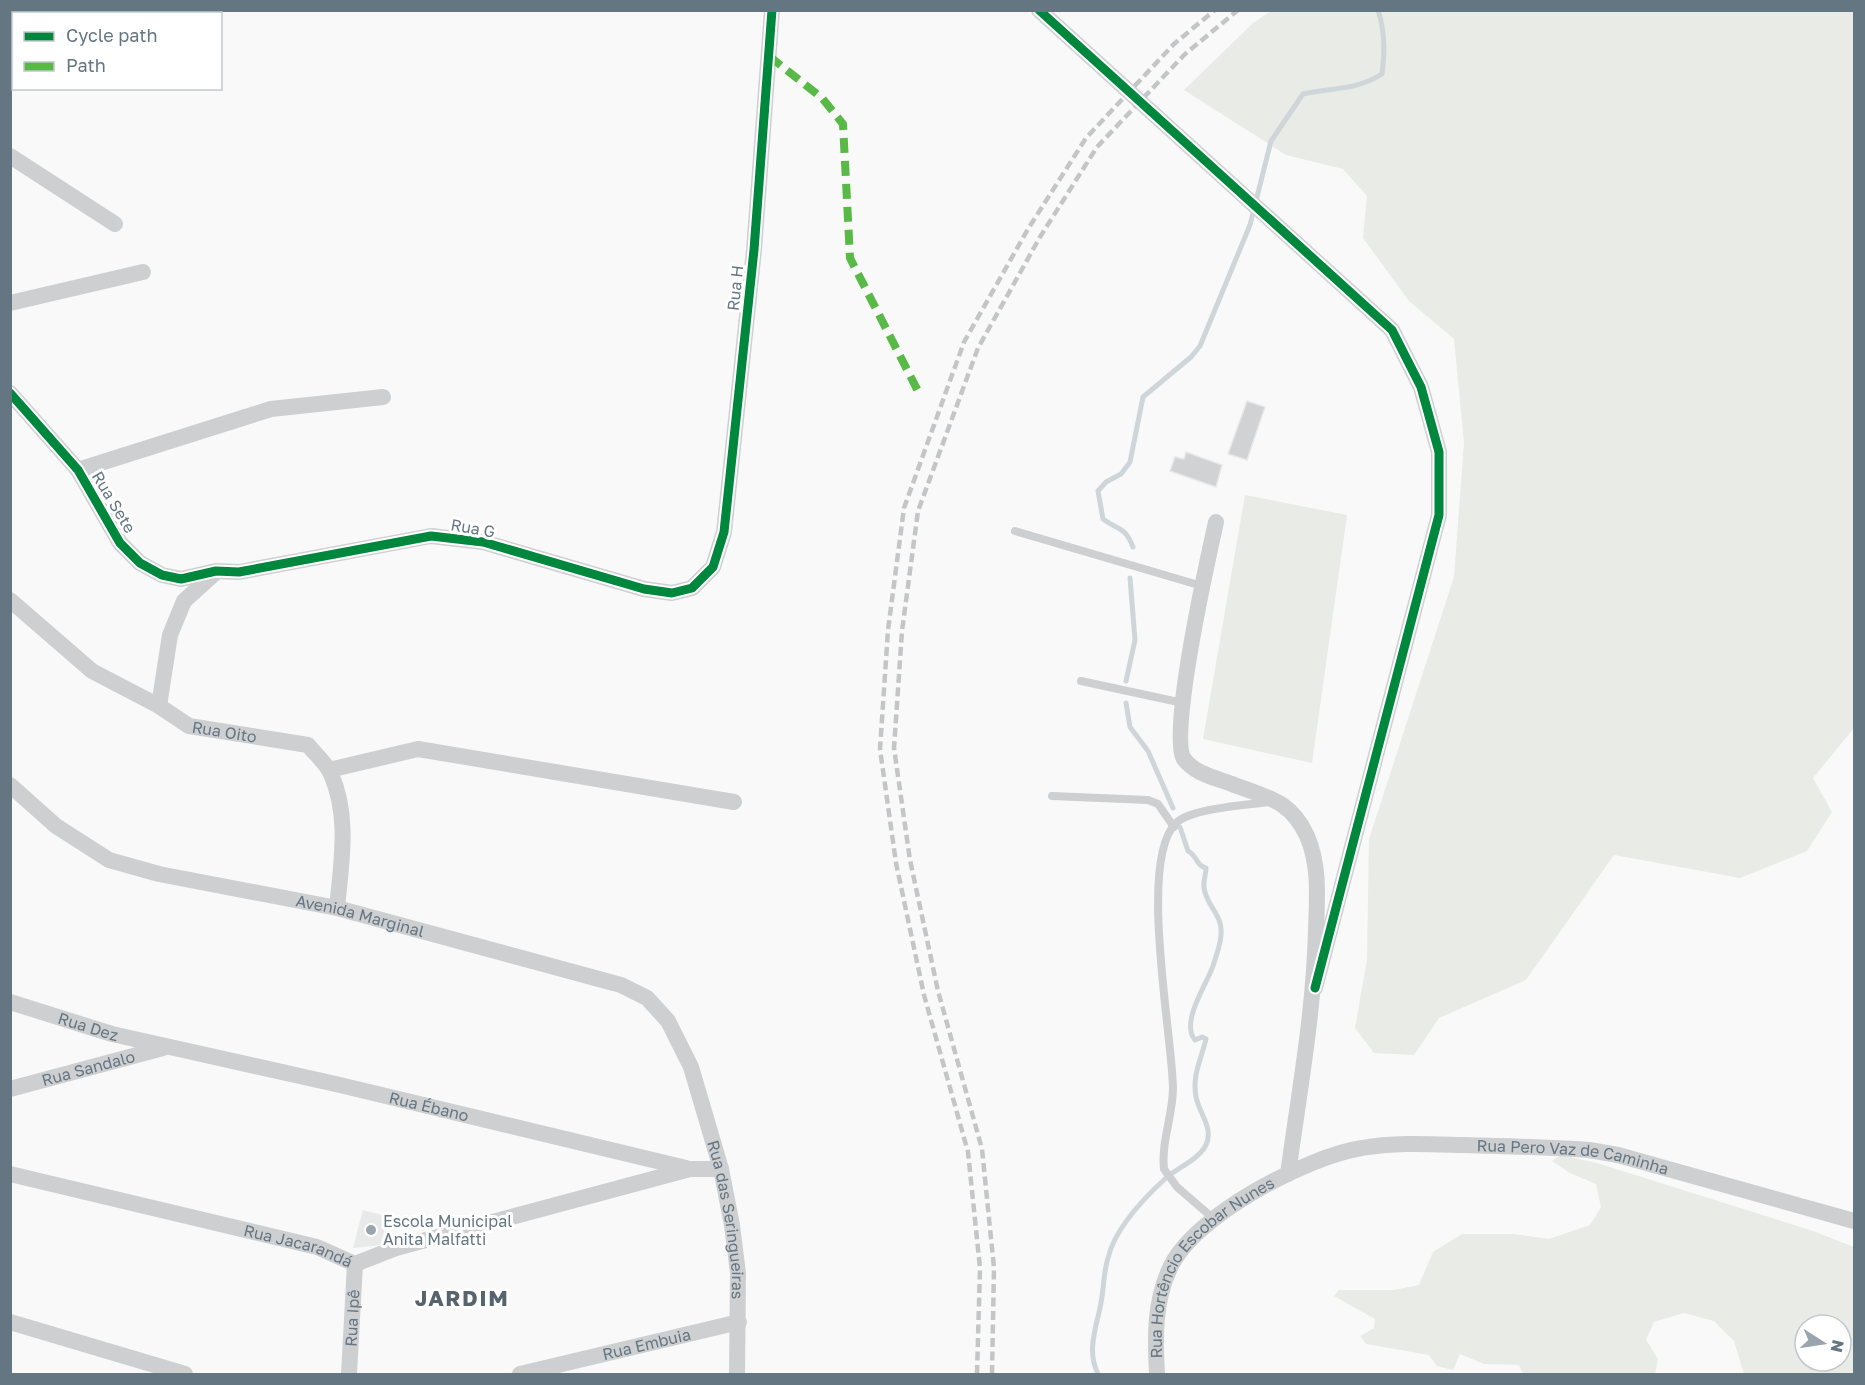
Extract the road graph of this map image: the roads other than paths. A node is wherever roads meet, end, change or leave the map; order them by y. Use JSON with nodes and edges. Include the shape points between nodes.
{"nodes":[{"id":1,"x":772,"y":10,"type":"edge"},
{"id":2,"x":1039,"y":10,"type":"edge"},
{"id":3,"x":10,"y":156,"type":"edge"},
{"id":4,"x":116,"y":224,"type":"dead end"},
{"id":5,"x":143,"y":272,"type":"dead end"},
{"id":6,"x":10,"y":303,"type":"edge"},
{"id":7,"x":10,"y":393,"type":"edge"},
{"id":8,"x":383,"y":397,"type":"dead end"},
{"id":9,"x":78,"y":470,"type":"junction"},
{"id":10,"x":1215,"y":522,"type":"dead end"},
{"id":11,"x":1015,"y":531,"type":"dead end"},
{"id":12,"x":713,"y":567,"type":"joint"},
{"id":13,"x":216,"y":571,"type":"junction"},
{"id":14,"x":1202,"y":586,"type":"junction"},
{"id":15,"x":10,"y":600,"type":"edge"},
{"id":16,"x":1081,"y":681,"type":"dead end"},
{"id":17,"x":1183,"y":703,"type":"junction"},
{"id":18,"x":159,"y":706,"type":"junction"},
{"id":19,"x":329,"y":770,"type":"junction"},
{"id":20,"x":10,"y":785,"type":"edge"},
{"id":21,"x":1052,"y":796,"type":"dead end"},
{"id":22,"x":1275,"y":801,"type":"junction"},
{"id":23,"x":734,"y":802,"type":"dead end"},
{"id":24,"x":1174,"y":826,"type":"junction"},
{"id":25,"x":337,"y":908,"type":"junction"},
{"id":26,"x":1315,"y":988,"type":"junction"},
{"id":27,"x":10,"y":1002,"type":"edge"},
{"id":28,"x":167,"y":1047,"type":"junction"},
{"id":29,"x":691,"y":1067,"type":"joint"},
{"id":30,"x":10,"y":1089,"type":"edge"},
{"id":31,"x":690,"y":1169,"type":"junction"},
{"id":32,"x":721,"y":1169,"type":"junction"},
{"id":33,"x":10,"y":1174,"type":"edge"},
{"id":34,"x":1287,"y":1174,"type":"junction"},
{"id":35,"x":1214,"y":1219,"type":"junction"},
{"id":36,"x":1854,"y":1221,"type":"edge"},
{"id":37,"x":355,"y":1264,"type":"junction"},
{"id":38,"x":10,"y":1322,"type":"edge"},
{"id":39,"x":739,"y":1322,"type":"junction"},
{"id":40,"x":185,"y":1374,"type":"edge"},
{"id":41,"x":349,"y":1374,"type":"edge"},
{"id":42,"x":520,"y":1374,"type":"edge"},
{"id":43,"x":737,"y":1374,"type":"edge"},
{"id":44,"x":1157,"y":1374,"type":"edge"}],
"edges":[{"from":1,"to":12,"type":"street","name":"Rua H","via":[[740,396],[724,532]]},
{"from":2,"to":26,"type":"street","via":[[1392,330],[1421,387],[1438,452],[1439,515]]},
{"from":3,"to":4,"type":"street"},
{"from":5,"to":6,"type":"street"},
{"from":7,"to":9,"type":"street","name":"Rua Sete"},
{"from":8,"to":9,"type":"street","via":[[271,409]]},
{"from":9,"to":13,"type":"street","name":"Rua Sete","via":[[120,543],[140,563],[162,575],[181,579]]},
{"from":10,"to":14,"type":"street"},
{"from":11,"to":14,"type":"lane"},
{"from":12,"to":13,"type":"street","name":"Rua G","via":[[692,588],[672,593],[644,589],[483,542],[431,536],[239,572]]},
{"from":13,"to":18,"type":"street","via":[[184,601],[170,635]]},
{"from":14,"to":17,"type":"street"},
{"from":15,"to":18,"type":"street","name":"Rua Oito","via":[[92,671]]},
{"from":16,"to":17,"type":"lane"},
{"from":17,"to":22,"type":"street","via":[[1183,758],[1196,770]]},
{"from":18,"to":19,"type":"street","name":"Rua Oito","via":[[189,726],[308,745]]},
{"from":19,"to":23,"type":"street","via":[[418,749]]},
{"from":19,"to":25,"type":"street","name":"Rua Oito","via":[[344,834]]},
{"from":20,"to":25,"type":"street","name":"Avenida Marginal","via":[[56,826],[109,860],[159,874]]},
{"from":21,"to":24,"type":"lane","via":[[1148,800],[1158,804]]},
{"from":22,"to":24,"type":"lane","via":[[1191,815]]},
{"from":22,"to":26,"type":"street","via":[[1295,813],[1316,865]]},
{"from":24,"to":35,"type":"lane","via":[[1167,836],[1160,864],[1158,891],[1173,1089],[1164,1169],[1177,1187]]},
{"from":25,"to":29,"type":"street","name":"Avenida Marginal","via":[[621,985],[647,998],[668,1021]]},
{"from":26,"to":34,"type":"street"},
{"from":27,"to":28,"type":"street","name":"Rua Dez"},
{"from":28,"to":30,"type":"street","name":"Rua Sandalo"},
{"from":28,"to":31,"type":"street","name":"Rua Ébano"},
{"from":29,"to":32,"type":"street","name":"Rua das Seringueiras"},
{"from":31,"to":32,"type":"street","name":"Rua Jacarandá"},
{"from":31,"to":37,"type":"street","name":"Rua Jacarandá","via":[[396,1248]]},
{"from":32,"to":39,"type":"street","name":"Rua das Seringueiras","via":[[732,1225]]},
{"from":33,"to":37,"type":"street","name":"Rua Jacarandá","via":[[317,1246]]},
{"from":34,"to":35,"type":"street","name":"Rua Hortêncio Escobar Nunes"},
{"from":34,"to":36,"type":"street","name":"Rua Pero Vaz de Caminha","via":[[1338,1152],[1400,1144],[1589,1150]]},
{"from":35,"to":44,"type":"street","name":"Rua Hortêncio Escobar Nunes","via":[[1190,1239],[1170,1266],[1159,1299]]},
{"from":37,"to":41,"type":"street","name":"Rua Ipê"},
{"from":38,"to":40,"type":"street"},
{"from":39,"to":42,"type":"street","name":"Rua Embuia"},
{"from":39,"to":43,"type":"street","name":"Rua das Seringueiras"}]}
